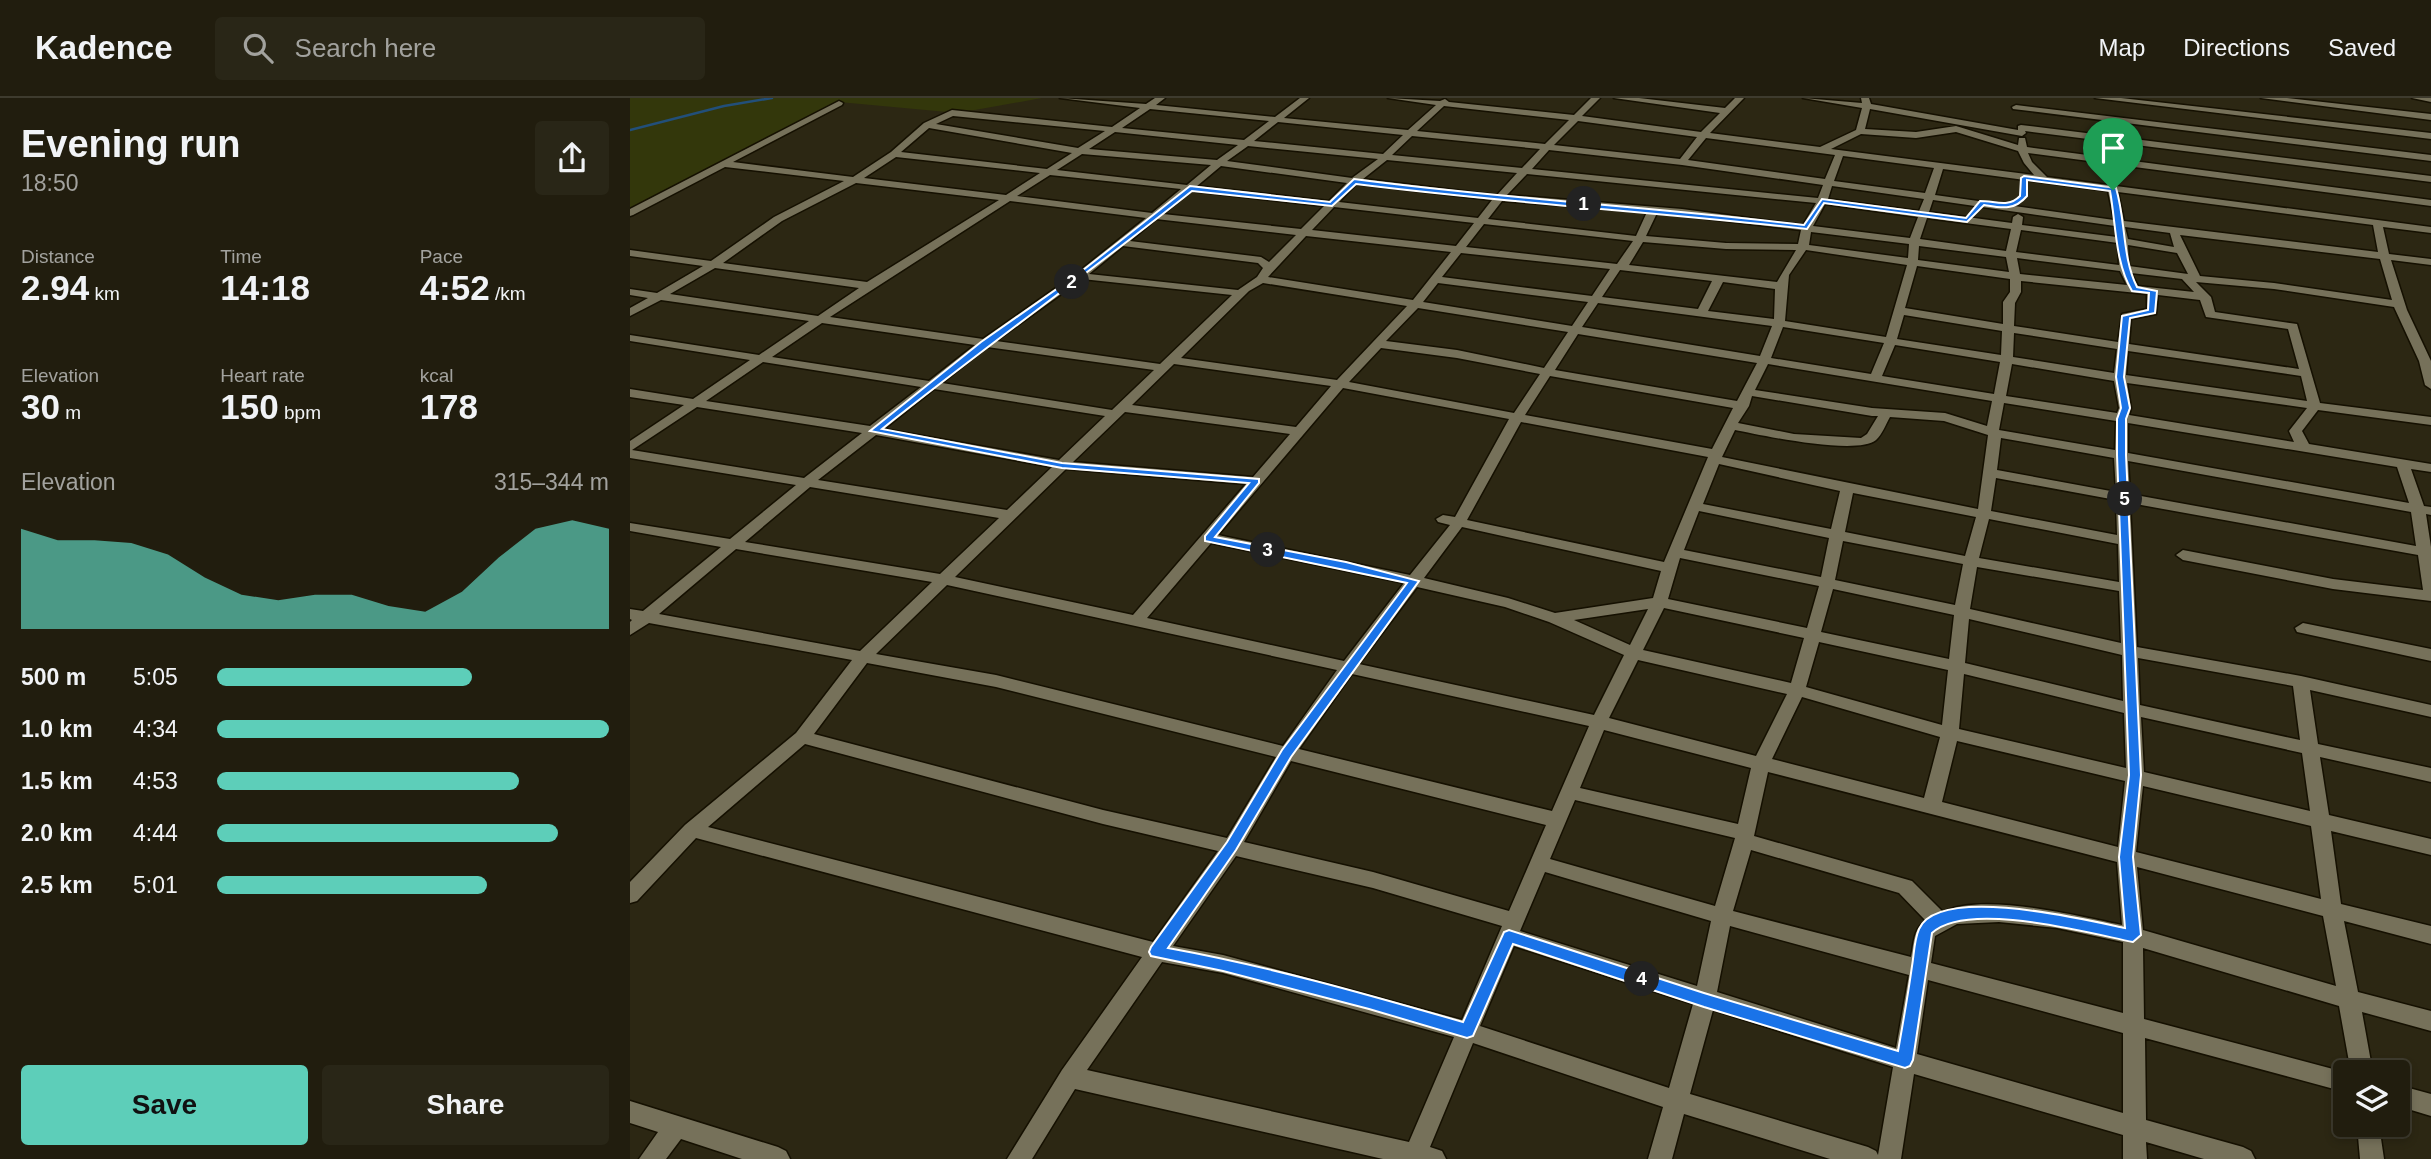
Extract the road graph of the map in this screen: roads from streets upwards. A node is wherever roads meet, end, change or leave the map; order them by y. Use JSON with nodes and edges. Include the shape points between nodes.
{"nodes":[{"id":1,"x":1064,"y":98,"type":"edge"},
{"id":2,"x":1161,"y":98,"type":"edge"},
{"id":3,"x":1305,"y":98,"type":"edge"},
{"id":4,"x":1392,"y":98,"type":"edge"},
{"id":5,"x":1451,"y":98,"type":"edge"},
{"id":6,"x":1596,"y":98,"type":"edge"},
{"id":7,"x":1618,"y":98,"type":"edge"},
{"id":8,"x":1740,"y":98,"type":"edge"},
{"id":9,"x":1807,"y":98,"type":"edge"},
{"id":10,"x":2099,"y":98,"type":"edge"},
{"id":11,"x":2265,"y":98,"type":"edge"},
{"id":12,"x":2416,"y":98,"type":"edge"},
{"id":13,"x":2431,"y":100,"type":"edge"},
{"id":14,"x":2157,"y":101,"type":"edge"},
{"id":15,"x":2303,"y":101,"type":"edge"},
{"id":16,"x":1866,"y":102,"type":"edge"},
{"id":17,"x":2017,"y":102,"type":"edge"},
{"id":18,"x":839,"y":103,"type":"dead end"},
{"id":19,"x":1440,"y":104,"type":"junction"},
{"id":20,"x":1149,"y":107,"type":"junction"},
{"id":21,"x":1727,"y":111,"type":"junction"},
{"id":22,"x":2431,"y":117,"type":"edge"},
{"id":23,"x":1576,"y":118,"type":"junction"},
{"id":24,"x":1864,"y":119,"type":"junction"},
{"id":25,"x":1277,"y":120,"type":"junction"},
{"id":26,"x":2309,"y":122,"type":"junction"},
{"id":27,"x":927,"y":125,"type":"junction"},
{"id":28,"x":1116,"y":128,"type":"junction"},
{"id":29,"x":1860,"y":131,"type":"junction"},
{"id":30,"x":2021,"y":131,"type":"junction"},
{"id":31,"x":1893,"y":133,"type":"junction"},
{"id":32,"x":1409,"y":134,"type":"junction"},
{"id":33,"x":1704,"y":134,"type":"junction"},
{"id":34,"x":2431,"y":136,"type":"edge"},
{"id":35,"x":1248,"y":142,"type":"junction"},
{"id":36,"x":1547,"y":147,"type":"junction"},
{"id":37,"x":2021,"y":149,"type":"junction"},
{"id":38,"x":1821,"y":150,"type":"junction"},
{"id":39,"x":1078,"y":151,"type":"junction"},
{"id":40,"x":1840,"y":152,"type":"junction"},
{"id":41,"x":894,"y":154,"type":"junction"},
{"id":42,"x":1385,"y":156,"type":"junction"},
{"id":43,"x":2431,"y":158,"type":"edge"},
{"id":44,"x":1682,"y":162,"type":"junction"},
{"id":45,"x":1219,"y":163,"type":"junction"},
{"id":46,"x":724,"y":164,"type":"junction"},
{"id":47,"x":1939,"y":167,"type":"junction"},
{"id":48,"x":1526,"y":170,"type":"junction"},
{"id":49,"x":1046,"y":173,"type":"junction"},
{"id":50,"x":858,"y":178,"type":"junction"},
{"id":51,"x":2431,"y":179,"type":"edge"},
{"id":52,"x":1354,"y":181,"type":"junction"},
{"id":53,"x":1829,"y":181,"type":"junction"},
{"id":54,"x":2046,"y":181,"type":"junction"},
{"id":55,"x":1190,"y":188,"type":"junction"},
{"id":56,"x":2113,"y":190,"type":"junction"},
{"id":57,"x":1929,"y":195,"type":"junction"},
{"id":58,"x":2020,"y":195,"type":"junction"},
{"id":59,"x":1007,"y":197,"type":"junction"},
{"id":60,"x":1499,"y":198,"type":"junction"},
{"id":61,"x":1822,"y":201,"type":"junction"},
{"id":62,"x":1983,"y":203,"type":"junction"},
{"id":63,"x":2431,"y":203,"type":"edge"},
{"id":64,"x":1332,"y":204,"type":"junction"},
{"id":65,"x":1653,"y":210,"type":"junction"},
{"id":66,"x":630,"y":213,"type":"edge"},
{"id":67,"x":1924,"y":215,"type":"junction"},
{"id":68,"x":1156,"y":216,"type":"junction"},
{"id":69,"x":1967,"y":220,"type":"junction"},
{"id":70,"x":1483,"y":221,"type":"junction"},
{"id":71,"x":2119,"y":221,"type":"junction"},
{"id":72,"x":2377,"y":222,"type":"junction"},
{"id":73,"x":1807,"y":227,"type":"junction"},
{"id":74,"x":2018,"y":227,"type":"junction"},
{"id":75,"x":2431,"y":230,"type":"edge"},
{"id":76,"x":2174,"y":231,"type":"junction"},
{"id":77,"x":1304,"y":233,"type":"junction"},
{"id":78,"x":1640,"y":239,"type":"junction"},
{"id":79,"x":2123,"y":241,"type":"junction"},
{"id":80,"x":1914,"y":242,"type":"junction"},
{"id":81,"x":1122,"y":243,"type":"junction"},
{"id":82,"x":1746,"y":247,"type":"junction"},
{"id":83,"x":1803,"y":247,"type":"junction"},
{"id":84,"x":1459,"y":249,"type":"junction"},
{"id":85,"x":2180,"y":251,"type":"junction"},
{"id":86,"x":630,"y":253,"type":"edge"},
{"id":87,"x":2011,"y":254,"type":"junction"},
{"id":88,"x":2384,"y":256,"type":"junction"},
{"id":89,"x":1769,"y":257,"type":"dead end"},
{"id":90,"x":1913,"y":261,"type":"junction"},
{"id":91,"x":2431,"y":262,"type":"edge"},
{"id":92,"x":714,"y":264,"type":"junction"},
{"id":93,"x":1618,"y":267,"type":"junction"},
{"id":94,"x":2124,"y":269,"type":"junction"},
{"id":95,"x":1265,"y":273,"type":"junction"},
{"id":96,"x":1080,"y":276,"type":"junction"},
{"id":97,"x":2015,"y":276,"type":"junction"},
{"id":98,"x":2186,"y":278,"type":"junction"},
{"id":99,"x":1434,"y":279,"type":"junction"},
{"id":100,"x":1719,"y":279,"type":"junction"},
{"id":101,"x":869,"y":286,"type":"junction"},
{"id":102,"x":1781,"y":286,"type":"junction"},
{"id":103,"x":2134,"y":289,"type":"junction"},
{"id":104,"x":2153,"y":291,"type":"junction"},
{"id":105,"x":630,"y":292,"type":"edge"},
{"id":106,"x":1240,"y":293,"type":"junction"},
{"id":107,"x":658,"y":296,"type":"junction"},
{"id":108,"x":2205,"y":297,"type":"junction"},
{"id":109,"x":1593,"y":299,"type":"junction"},
{"id":110,"x":1417,"y":302,"type":"junction"},
{"id":111,"x":2399,"y":304,"type":"junction"},
{"id":112,"x":1900,"y":311,"type":"junction"},
{"id":113,"x":1702,"y":312,"type":"junction"},
{"id":114,"x":630,"y":313,"type":"edge"},
{"id":115,"x":821,"y":318,"type":"junction"},
{"id":116,"x":1779,"y":323,"type":"junction"},
{"id":117,"x":2007,"y":326,"type":"junction"},
{"id":118,"x":1578,"y":328,"type":"junction"},
{"id":119,"x":630,"y":338,"type":"edge"},
{"id":120,"x":1891,"y":340,"type":"junction"},
{"id":121,"x":984,"y":344,"type":"junction"},
{"id":122,"x":1380,"y":344,"type":"junction"},
{"id":123,"x":2122,"y":346,"type":"junction"},
{"id":124,"x":761,"y":359,"type":"junction"},
{"id":125,"x":2007,"y":359,"type":"junction"},
{"id":126,"x":1764,"y":360,"type":"junction"},
{"id":127,"x":2428,"y":362,"type":"edge"},
{"id":128,"x":1167,"y":364,"type":"junction"},
{"id":129,"x":1547,"y":372,"type":"junction"},
{"id":130,"x":2304,"y":373,"type":"junction"},
{"id":131,"x":2120,"y":377,"type":"junction"},
{"id":132,"x":1875,"y":378,"type":"junction"},
{"id":133,"x":1340,"y":384,"type":"junction"},
{"id":134,"x":934,"y":385,"type":"junction"},
{"id":135,"x":2431,"y":385,"type":"edge"},
{"id":136,"x":1747,"y":392,"type":"junction"},
{"id":137,"x":630,"y":393,"type":"edge"},
{"id":138,"x":2000,"y":399,"type":"junction"},
{"id":139,"x":694,"y":404,"type":"junction"},
{"id":140,"x":1743,"y":406,"type":"junction"},
{"id":141,"x":2315,"y":406,"type":"junction"},
{"id":142,"x":1119,"y":411,"type":"junction"},
{"id":143,"x":1886,"y":414,"type":"junction"},
{"id":144,"x":1517,"y":417,"type":"junction"},
{"id":145,"x":2122,"y":419,"type":"junction"},
{"id":146,"x":2431,"y":421,"type":"edge"},
{"id":147,"x":1731,"y":426,"type":"junction"},
{"id":148,"x":875,"y":431,"type":"junction"},
{"id":149,"x":1301,"y":432,"type":"junction"},
{"id":150,"x":1994,"y":432,"type":"junction"},
{"id":151,"x":2303,"y":446,"type":"junction"},
{"id":152,"x":630,"y":447,"type":"edge"},
{"id":153,"x":630,"y":454,"type":"edge"},
{"id":154,"x":2121,"y":455,"type":"junction"},
{"id":155,"x":1715,"y":457,"type":"junction"},
{"id":156,"x":2403,"y":464,"type":"junction"},
{"id":157,"x":1062,"y":466,"type":"junction"},
{"id":158,"x":2431,"y":468,"type":"edge"},
{"id":159,"x":1989,"y":473,"type":"junction"},
{"id":160,"x":1256,"y":481,"type":"junction"},
{"id":161,"x":806,"y":483,"type":"junction"},
{"id":162,"x":1847,"y":488,"type":"junction"},
{"id":163,"x":2125,"y":497,"type":"junction"},
{"id":164,"x":1694,"y":506,"type":"junction"},
{"id":165,"x":2425,"y":510,"type":"edge"},
{"id":166,"x":1984,"y":513,"type":"junction"},
{"id":167,"x":1010,"y":515,"type":"junction"},
{"id":168,"x":1444,"y":519,"type":"dead end"},
{"id":169,"x":1459,"y":522,"type":"junction"},
{"id":170,"x":630,"y":527,"type":"edge"},
{"id":171,"x":1836,"y":534,"type":"junction"},
{"id":172,"x":1208,"y":538,"type":"junction"},
{"id":173,"x":2125,"y":541,"type":"junction"},
{"id":174,"x":731,"y":544,"type":"junction"},
{"id":175,"x":2428,"y":553,"type":"edge"},
{"id":176,"x":2183,"y":555,"type":"dead end"},
{"id":177,"x":1673,"y":561,"type":"junction"},
{"id":178,"x":1971,"y":562,"type":"junction"},
{"id":179,"x":943,"y":579,"type":"junction"},
{"id":180,"x":1414,"y":581,"type":"junction"},
{"id":181,"x":1826,"y":584,"type":"junction"},
{"id":182,"x":2128,"y":588,"type":"junction"},
{"id":183,"x":2431,"y":596,"type":"edge"},
{"id":184,"x":1659,"y":602,"type":"junction"},
{"id":185,"x":1962,"y":612,"type":"junction"},
{"id":186,"x":637,"y":615,"type":"edge"},
{"id":187,"x":1555,"y":618,"type":"junction"},
{"id":188,"x":1137,"y":620,"type":"junction"},
{"id":189,"x":2303,"y":628,"type":"dead end"},
{"id":190,"x":630,"y":629,"type":"edge"},
{"id":191,"x":1813,"y":634,"type":"junction"},
{"id":192,"x":2130,"y":652,"type":"junction"},
{"id":193,"x":1634,"y":653,"type":"junction"},
{"id":194,"x":2431,"y":655,"type":"edge"},
{"id":195,"x":863,"y":657,"type":"junction"},
{"id":196,"x":1956,"y":666,"type":"junction"},
{"id":197,"x":2301,"y":682,"type":"junction"},
{"id":198,"x":1797,"y":690,"type":"junction"},
{"id":199,"x":2132,"y":709,"type":"junction"},
{"id":200,"x":2431,"y":711,"type":"edge"},
{"id":201,"x":1599,"y":722,"type":"junction"},
{"id":202,"x":1950,"y":733,"type":"junction"},
{"id":203,"x":802,"y":737,"type":"junction"},
{"id":204,"x":2309,"y":749,"type":"junction"},
{"id":205,"x":1287,"y":753,"type":"junction"},
{"id":206,"x":1761,"y":763,"type":"junction"},
{"id":207,"x":2135,"y":775,"type":"junction"},
{"id":208,"x":2431,"y":775,"type":"edge"},
{"id":209,"x":1569,"y":792,"type":"junction"},
{"id":210,"x":1931,"y":808,"type":"junction"},
{"id":211,"x":1557,"y":820,"type":"junction"},
{"id":212,"x":2321,"y":821,"type":"junction"},
{"id":213,"x":692,"y":830,"type":"junction"},
{"id":214,"x":1745,"y":837,"type":"junction"},
{"id":215,"x":1232,"y":846,"type":"junction"},
{"id":216,"x":2431,"y":847,"type":"edge"},
{"id":217,"x":2126,"y":857,"type":"junction"},
{"id":218,"x":1539,"y":863,"type":"junction"},
{"id":219,"x":630,"y":895,"type":"edge"},
{"id":220,"x":2332,"y":908,"type":"junction"},
{"id":221,"x":1722,"y":916,"type":"junction"},
{"id":222,"x":1937,"y":919,"type":"junction"},
{"id":223,"x":1512,"y":928,"type":"junction"},
{"id":224,"x":2133,"y":935,"type":"junction"},
{"id":225,"x":2431,"y":935,"type":"edge"},
{"id":226,"x":1157,"y":952,"type":"junction"},
{"id":227,"x":1920,"y":969,"type":"junction"},
{"id":228,"x":2348,"y":999,"type":"junction"},
{"id":229,"x":1704,"y":1000,"type":"junction"},
{"id":230,"x":2431,"y":1021,"type":"edge"},
{"id":231,"x":2135,"y":1026,"type":"junction"},
{"id":232,"x":1467,"y":1031,"type":"junction"},
{"id":233,"x":1905,"y":1060,"type":"junction"},
{"id":234,"x":2360,"y":1060,"type":"edge"},
{"id":235,"x":1070,"y":1077,"type":"junction"},
{"id":236,"x":2333,"y":1079,"type":"edge"},
{"id":237,"x":2410,"y":1099,"type":"edge"},
{"id":238,"x":1676,"y":1101,"type":"junction"},
{"id":239,"x":2431,"y":1105,"type":"edge"},
{"id":240,"x":630,"y":1112,"type":"edge"},
{"id":241,"x":676,"y":1127,"type":"junction"},
{"id":242,"x":2136,"y":1128,"type":"junction"},
{"id":243,"x":2369,"y":1137,"type":"edge"},
{"id":244,"x":1421,"y":1157,"type":"edge"},
{"id":245,"x":651,"y":1159,"type":"edge"},
{"id":246,"x":778,"y":1159,"type":"edge"},
{"id":247,"x":1019,"y":1159,"type":"edge"},
{"id":248,"x":1660,"y":1159,"type":"edge"},
{"id":249,"x":1868,"y":1159,"type":"edge"},
{"id":250,"x":1889,"y":1159,"type":"edge"},
{"id":251,"x":2135,"y":1159,"type":"edge"},
{"id":252,"x":2243,"y":1159,"type":"edge"},
{"id":253,"x":2371,"y":1159,"type":"edge"}],
"edges":[{"from":1,"to":20,"type":"street"},
{"from":2,"to":20,"type":"street"},
{"from":3,"to":25,"type":"street"},
{"from":4,"to":19,"type":"street"},
{"from":5,"to":19,"type":"street"},
{"from":6,"to":23,"type":"street"},
{"from":7,"to":21,"type":"street"},
{"from":8,"to":21,"type":"street"},
{"from":9,"to":16,"type":"street"},
{"from":10,"to":14,"type":"street"},
{"from":11,"to":15,"type":"street"},
{"from":12,"to":13,"type":"street"},
{"from":14,"to":26,"type":"street"},
{"from":15,"to":22,"type":"street"},
{"from":15,"to":26,"type":"street"},
{"from":16,"to":24,"type":"street"},
{"from":16,"to":30,"type":"street"},
{"from":17,"to":30,"type":"street"},
{"from":17,"to":43,"type":"street"},
{"from":18,"to":46,"type":"street"},
{"from":19,"to":23,"type":"street"},
{"from":19,"to":32,"type":"street"},
{"from":20,"to":25,"type":"street"},
{"from":20,"to":28,"type":"street"},
{"from":21,"to":33,"type":"street"},
{"from":23,"to":33,"type":"street"},
{"from":23,"to":36,"type":"street"},
{"from":24,"to":29,"type":"street"},
{"from":24,"to":31,"type":"street"},
{"from":25,"to":32,"type":"street"},
{"from":25,"to":35,"type":"street"},
{"from":26,"to":34,"type":"street"},
{"from":27,"to":28,"type":"street","via":[[952,113]]},
{"from":27,"to":39,"type":"street"},
{"from":27,"to":41,"type":"street"},
{"from":28,"to":35,"type":"street"},
{"from":28,"to":39,"type":"street"},
{"from":29,"to":31,"type":"street"},
{"from":29,"to":38,"type":"street"},
{"from":30,"to":37,"type":"street"},
{"from":30,"to":51,"type":"street"},
{"from":31,"to":37,"type":"street","via":[[1956,129]]},
{"from":32,"to":36,"type":"street"},
{"from":32,"to":42,"type":"street"},
{"from":33,"to":38,"type":"street"},
{"from":33,"to":44,"type":"street"},
{"from":35,"to":42,"type":"street"},
{"from":35,"to":45,"type":"street"},
{"from":36,"to":44,"type":"street"},
{"from":36,"to":48,"type":"street"},
{"from":37,"to":54,"type":"street","via":[[2026,162]]},
{"from":37,"to":63,"type":"street"},
{"from":38,"to":40,"type":"street"},
{"from":39,"to":45,"type":"street"},
{"from":39,"to":49,"type":"street"},
{"from":40,"to":47,"type":"street"},
{"from":40,"to":53,"type":"street"},
{"from":41,"to":49,"type":"street"},
{"from":41,"to":50,"type":"street"},
{"from":42,"to":48,"type":"street"},
{"from":42,"to":52,"type":"street"},
{"from":44,"to":53,"type":"street"},
{"from":45,"to":52,"type":"street"},
{"from":45,"to":55,"type":"street"},
{"from":46,"to":50,"type":"street"},
{"from":46,"to":66,"type":"street"},
{"from":47,"to":57,"type":"street"},
{"from":47,"to":58,"type":"street"},
{"from":48,"to":60,"type":"street"},
{"from":48,"to":61,"type":"street"},
{"from":49,"to":55,"type":"street"},
{"from":49,"to":59,"type":"street"},
{"from":50,"to":59,"type":"street"},
{"from":50,"to":92,"type":"street","via":[[778,219]]},
{"from":52,"to":60,"type":"street"},
{"from":52,"to":64,"type":"street"},
{"from":53,"to":57,"type":"street"},
{"from":53,"to":61,"type":"street"},
{"from":54,"to":56,"type":"street"},
{"from":54,"to":58,"type":"street"},
{"from":55,"to":64,"type":"street"},
{"from":55,"to":68,"type":"street"},
{"from":56,"to":71,"type":"street"},
{"from":56,"to":72,"type":"street"},
{"from":57,"to":62,"type":"street"},
{"from":57,"to":67,"type":"street"},
{"from":58,"to":62,"type":"street"},
{"from":58,"to":71,"type":"street"},
{"from":58,"to":74,"type":"street"},
{"from":59,"to":68,"type":"street"},
{"from":59,"to":101,"type":"street"},
{"from":60,"to":65,"type":"street"},
{"from":60,"to":70,"type":"street"},
{"from":61,"to":67,"type":"street"},
{"from":61,"to":73,"type":"street"},
{"from":62,"to":69,"type":"street"},
{"from":64,"to":70,"type":"street"},
{"from":64,"to":77,"type":"street"},
{"from":65,"to":73,"type":"street"},
{"from":65,"to":78,"type":"street"},
{"from":67,"to":69,"type":"street"},
{"from":67,"to":80,"type":"street"},
{"from":68,"to":77,"type":"street"},
{"from":68,"to":81,"type":"street"},
{"from":69,"to":74,"type":"street"},
{"from":70,"to":78,"type":"street"},
{"from":70,"to":84,"type":"street"},
{"from":71,"to":76,"type":"street"},
{"from":71,"to":79,"type":"street"},
{"from":72,"to":75,"type":"street"},
{"from":72,"to":88,"type":"street"},
{"from":73,"to":80,"type":"street"},
{"from":73,"to":83,"type":"street"},
{"from":74,"to":79,"type":"street"},
{"from":74,"to":87,"type":"street"},
{"from":76,"to":85,"type":"street"},
{"from":76,"to":88,"type":"street"},
{"from":77,"to":84,"type":"street"},
{"from":77,"to":95,"type":"street"},
{"from":78,"to":82,"type":"street"},
{"from":78,"to":93,"type":"street"},
{"from":79,"to":85,"type":"street"},
{"from":79,"to":94,"type":"street"},
{"from":80,"to":87,"type":"street"},
{"from":80,"to":90,"type":"street"},
{"from":81,"to":95,"type":"street","via":[[1261,260]]},
{"from":81,"to":96,"type":"street"},
{"from":82,"to":83,"type":"street"},
{"from":82,"to":89,"type":"street"},
{"from":83,"to":90,"type":"street"},
{"from":83,"to":102,"type":"street","via":[[1786,264]]},
{"from":84,"to":93,"type":"street"},
{"from":84,"to":99,"type":"street"},
{"from":85,"to":98,"type":"street","via":[[2197,276]]},
{"from":86,"to":92,"type":"street"},
{"from":87,"to":94,"type":"street"},
{"from":87,"to":97,"type":"street"},
{"from":88,"to":91,"type":"street"},
{"from":88,"to":111,"type":"street"},
{"from":90,"to":97,"type":"street"},
{"from":90,"to":112,"type":"street"},
{"from":92,"to":101,"type":"street"},
{"from":92,"to":107,"type":"street"},
{"from":93,"to":100,"type":"street"},
{"from":93,"to":109,"type":"street"},
{"from":94,"to":98,"type":"street"},
{"from":94,"to":103,"type":"street"},
{"from":95,"to":106,"type":"street"},
{"from":95,"to":110,"type":"street"},
{"from":96,"to":106,"type":"street"},
{"from":96,"to":121,"type":"street"},
{"from":97,"to":103,"type":"street"},
{"from":97,"to":117,"type":"street","via":[[2017,289],[2009,302]]},
{"from":98,"to":108,"type":"street"},
{"from":98,"to":111,"type":"street"},
{"from":99,"to":109,"type":"street"},
{"from":99,"to":110,"type":"street"},
{"from":100,"to":102,"type":"street"},
{"from":100,"to":113,"type":"street"},
{"from":101,"to":115,"type":"street"},
{"from":102,"to":116,"type":"street"},
{"from":103,"to":104,"type":"street"},
{"from":104,"to":108,"type":"street"},
{"from":104,"to":123,"type":"street","via":[[2152,312],[2126,316]]},
{"from":105,"to":107,"type":"street"},
{"from":106,"to":128,"type":"street"},
{"from":107,"to":114,"type":"street"},
{"from":107,"to":115,"type":"street"},
{"from":108,"to":130,"type":"street","via":[[2210,315],[2293,326]]},
{"from":109,"to":113,"type":"street"},
{"from":109,"to":118,"type":"street"},
{"from":110,"to":118,"type":"street"},
{"from":110,"to":122,"type":"street"},
{"from":111,"to":127,"type":"street"},
{"from":112,"to":117,"type":"street"},
{"from":112,"to":120,"type":"street"},
{"from":113,"to":116,"type":"street"},
{"from":115,"to":121,"type":"street"},
{"from":115,"to":124,"type":"street"},
{"from":116,"to":120,"type":"street"},
{"from":116,"to":126,"type":"street"},
{"from":117,"to":123,"type":"street"},
{"from":117,"to":125,"type":"street"},
{"from":118,"to":126,"type":"street"},
{"from":118,"to":129,"type":"street"},
{"from":119,"to":124,"type":"street"},
{"from":120,"to":125,"type":"street"},
{"from":120,"to":132,"type":"street"},
{"from":121,"to":128,"type":"street"},
{"from":121,"to":134,"type":"street"},
{"from":122,"to":129,"type":"street"},
{"from":122,"to":133,"type":"street"},
{"from":123,"to":130,"type":"street"},
{"from":123,"to":131,"type":"street"},
{"from":124,"to":134,"type":"street"},
{"from":124,"to":139,"type":"street"},
{"from":125,"to":131,"type":"street"},
{"from":125,"to":138,"type":"street"},
{"from":126,"to":132,"type":"street"},
{"from":126,"to":136,"type":"street"},
{"from":127,"to":135,"type":"street"},
{"from":128,"to":133,"type":"street"},
{"from":128,"to":142,"type":"street"},
{"from":129,"to":140,"type":"street"},
{"from":129,"to":144,"type":"street"},
{"from":130,"to":141,"type":"street"},
{"from":131,"to":141,"type":"street"},
{"from":131,"to":145,"type":"street","via":[[2125,408]]},
{"from":132,"to":138,"type":"street"},
{"from":133,"to":144,"type":"street"},
{"from":133,"to":149,"type":"street"},
{"from":134,"to":142,"type":"street"},
{"from":134,"to":148,"type":"street"},
{"from":136,"to":140,"type":"street"},
{"from":136,"to":143,"type":"street"},
{"from":137,"to":139,"type":"street"},
{"from":138,"to":145,"type":"street"},
{"from":138,"to":150,"type":"street"},
{"from":139,"to":148,"type":"street"},
{"from":139,"to":152,"type":"street"},
{"from":140,"to":147,"type":"street"},
{"from":141,"to":146,"type":"street"},
{"from":141,"to":151,"type":"street","via":[[2295,431]]},
{"from":142,"to":149,"type":"street"},
{"from":142,"to":157,"type":"street"},
{"from":143,"to":147,"type":"street","via":[[1872,437],[1863,442],[1794,438]]},
{"from":143,"to":150,"type":"street","via":[[1945,417]]},
{"from":144,"to":155,"type":"street"},
{"from":144,"to":169,"type":"street"},
{"from":145,"to":151,"type":"street"},
{"from":145,"to":154,"type":"street"},
{"from":147,"to":155,"type":"street"},
{"from":148,"to":157,"type":"street"},
{"from":148,"to":161,"type":"street"},
{"from":149,"to":160,"type":"street"},
{"from":150,"to":154,"type":"street"},
{"from":150,"to":159,"type":"street"},
{"from":151,"to":156,"type":"street"},
{"from":153,"to":161,"type":"street"},
{"from":154,"to":163,"type":"street"},
{"from":154,"to":165,"type":"street"},
{"from":155,"to":162,"type":"street"},
{"from":155,"to":164,"type":"street"},
{"from":156,"to":158,"type":"street"},
{"from":156,"to":165,"type":"street"},
{"from":157,"to":160,"type":"street"},
{"from":157,"to":167,"type":"street"},
{"from":159,"to":163,"type":"street"},
{"from":159,"to":166,"type":"street"},
{"from":160,"to":172,"type":"street"},
{"from":161,"to":167,"type":"street"},
{"from":161,"to":174,"type":"street"},
{"from":162,"to":166,"type":"street"},
{"from":162,"to":171,"type":"street"},
{"from":163,"to":173,"type":"street"},
{"from":163,"to":175,"type":"street"},
{"from":164,"to":171,"type":"street"},
{"from":164,"to":177,"type":"street"},
{"from":165,"to":175,"type":"street"},
{"from":166,"to":173,"type":"street"},
{"from":166,"to":178,"type":"street"},
{"from":167,"to":179,"type":"street"},
{"from":168,"to":169,"type":"street"},
{"from":169,"to":177,"type":"street"},
{"from":169,"to":180,"type":"street"},
{"from":170,"to":174,"type":"street"},
{"from":171,"to":178,"type":"street"},
{"from":171,"to":181,"type":"street"},
{"from":172,"to":180,"type":"street"},
{"from":172,"to":188,"type":"street"},
{"from":173,"to":182,"type":"street"},
{"from":174,"to":179,"type":"street"},
{"from":174,"to":186,"type":"street"},
{"from":175,"to":183,"type":"street"},
{"from":176,"to":183,"type":"street","via":[[2321,582]]},
{"from":177,"to":181,"type":"street"},
{"from":177,"to":184,"type":"street"},
{"from":178,"to":182,"type":"street"},
{"from":178,"to":185,"type":"street"},
{"from":179,"to":188,"type":"street"},
{"from":179,"to":195,"type":"street"},
{"from":180,"to":187,"type":"street"},
{"from":180,"to":205,"type":"street"},
{"from":181,"to":185,"type":"street"},
{"from":181,"to":191,"type":"street"},
{"from":182,"to":192,"type":"street"},
{"from":184,"to":187,"type":"street"},
{"from":184,"to":191,"type":"street"},
{"from":184,"to":193,"type":"street"},
{"from":185,"to":192,"type":"street"},
{"from":185,"to":196,"type":"street"},
{"from":186,"to":190,"type":"street"},
{"from":186,"to":195,"type":"street"},
{"from":187,"to":193,"type":"street"},
{"from":188,"to":201,"type":"street"},
{"from":189,"to":194,"type":"street"},
{"from":191,"to":196,"type":"street"},
{"from":191,"to":198,"type":"street"},
{"from":192,"to":197,"type":"street"},
{"from":192,"to":199,"type":"street"},
{"from":193,"to":198,"type":"street"},
{"from":193,"to":201,"type":"street"},
{"from":195,"to":203,"type":"street"},
{"from":195,"to":205,"type":"street","via":[[996,681]]},
{"from":196,"to":199,"type":"street"},
{"from":196,"to":202,"type":"street"},
{"from":197,"to":200,"type":"street"},
{"from":197,"to":204,"type":"street"},
{"from":198,"to":202,"type":"street"},
{"from":198,"to":206,"type":"street"},
{"from":199,"to":204,"type":"street"},
{"from":199,"to":207,"type":"street"},
{"from":201,"to":206,"type":"street"},
{"from":201,"to":209,"type":"street"},
{"from":202,"to":207,"type":"street"},
{"from":202,"to":210,"type":"street"},
{"from":203,"to":213,"type":"street"},
{"from":203,"to":215,"type":"street","via":[[1103,817]]},
{"from":204,"to":208,"type":"street"},
{"from":204,"to":212,"type":"street"},
{"from":205,"to":211,"type":"street"},
{"from":205,"to":215,"type":"street"},
{"from":206,"to":210,"type":"street"},
{"from":206,"to":214,"type":"street"},
{"from":207,"to":212,"type":"street"},
{"from":207,"to":217,"type":"street"},
{"from":209,"to":211,"type":"street"},
{"from":209,"to":214,"type":"street"},
{"from":210,"to":217,"type":"street"},
{"from":211,"to":218,"type":"street"},
{"from":212,"to":216,"type":"street"},
{"from":212,"to":220,"type":"street"},
{"from":213,"to":219,"type":"street"},
{"from":213,"to":226,"type":"street"},
{"from":214,"to":221,"type":"street"},
{"from":214,"to":222,"type":"street","via":[[1905,887]]},
{"from":215,"to":223,"type":"street","via":[[1373,880]]},
{"from":215,"to":226,"type":"street"},
{"from":217,"to":220,"type":"street"},
{"from":217,"to":224,"type":"street"},
{"from":218,"to":221,"type":"street"},
{"from":218,"to":223,"type":"street"},
{"from":220,"to":225,"type":"street"},
{"from":220,"to":228,"type":"street"},
{"from":221,"to":227,"type":"street"},
{"from":221,"to":229,"type":"street"},
{"from":222,"to":224,"type":"street","via":[[2001,913]]},
{"from":222,"to":227,"type":"street","via":[[1926,930]]},
{"from":223,"to":229,"type":"street"},
{"from":223,"to":232,"type":"street"},
{"from":224,"to":228,"type":"street"},
{"from":224,"to":231,"type":"street"},
{"from":226,"to":232,"type":"street","via":[[1236,968]]},
{"from":226,"to":235,"type":"street"},
{"from":227,"to":231,"type":"street"},
{"from":227,"to":233,"type":"street"},
{"from":228,"to":230,"type":"street"},
{"from":228,"to":234,"type":"street"},
{"from":229,"to":233,"type":"street"},
{"from":229,"to":238,"type":"street"},
{"from":231,"to":236,"type":"street"},
{"from":231,"to":242,"type":"street"},
{"from":232,"to":238,"type":"street"},
{"from":232,"to":244,"type":"street"},
{"from":233,"to":242,"type":"street"},
{"from":233,"to":250,"type":"street"},
{"from":235,"to":244,"type":"street"},
{"from":235,"to":247,"type":"street"},
{"from":237,"to":239,"type":"street"},
{"from":238,"to":248,"type":"street"},
{"from":238,"to":249,"type":"street"},
{"from":240,"to":241,"type":"street"},
{"from":241,"to":245,"type":"street"},
{"from":241,"to":246,"type":"street"},
{"from":242,"to":251,"type":"street"},
{"from":242,"to":252,"type":"street"},
{"from":243,"to":253,"type":"street"}]}
